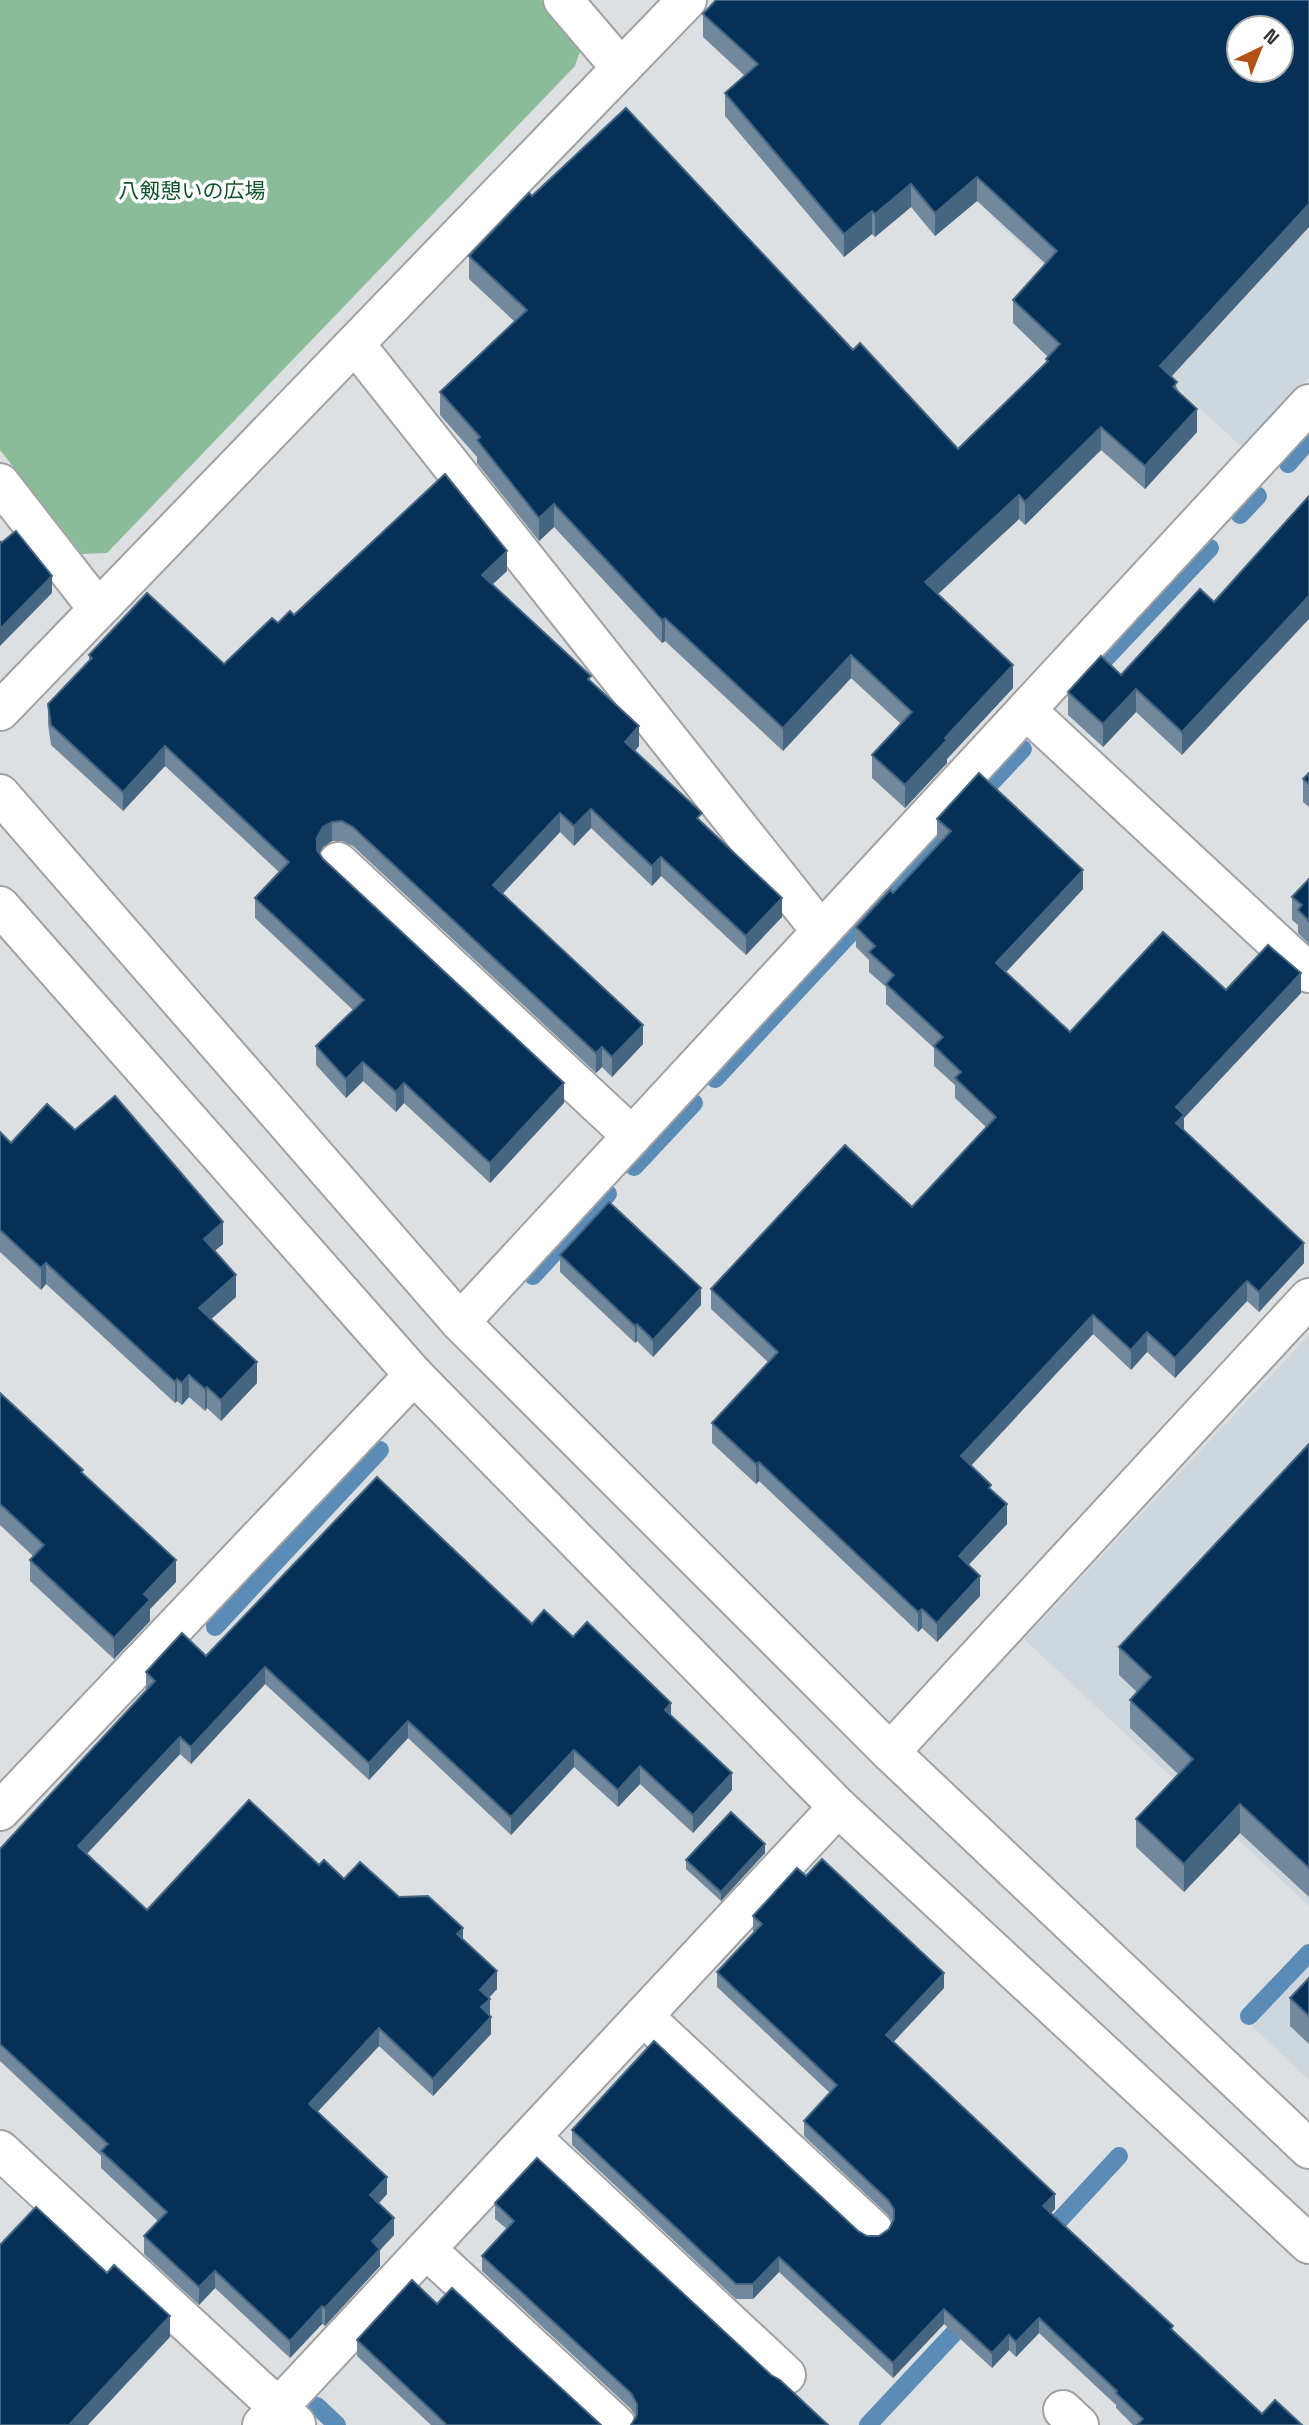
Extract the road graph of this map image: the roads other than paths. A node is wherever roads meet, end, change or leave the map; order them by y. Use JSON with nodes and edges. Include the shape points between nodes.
{"nodes":[{"id":1,"x":563,"y":0,"type":"edge"},
{"id":2,"x":687,"y":0,"type":"edge"},
{"id":3,"x":621,"y":68,"type":"junction"},
{"id":4,"x":355,"y":344,"type":"junction"},
{"id":5,"x":1309,"y":404,"type":"edge"},
{"id":6,"x":0,"y":483,"type":"edge"},
{"id":7,"x":98,"y":609,"type":"junction"},
{"id":8,"x":1026,"y":710,"type":"junction"},
{"id":9,"x":0,"y":711,"type":"edge"},
{"id":10,"x":0,"y":794,"type":"edge"},
{"id":11,"x":338,"y":862,"type":"dead end"},
{"id":12,"x":0,"y":906,"type":"edge"},
{"id":13,"x":821,"y":931,"type":"junction"},
{"id":14,"x":1309,"y":973,"type":"edge"},
{"id":15,"x":632,"y":1136,"type":"junction"},
{"id":16,"x":1309,"y":1298,"type":"edge"},
{"id":17,"x":460,"y":1322,"type":"junction"},
{"id":18,"x":414,"y":1375,"type":"junction"},
{"id":19,"x":890,"y":1752,"type":"junction"},
{"id":20,"x":838,"y":1807,"type":"junction"},
{"id":21,"x":0,"y":1811,"type":"edge"},
{"id":22,"x":643,"y":2016,"type":"junction"},
{"id":23,"x":531,"y":2137,"type":"junction"},
{"id":24,"x":1309,"y":2149,"type":"edge"},
{"id":25,"x":0,"y":2150,"type":"edge"},
{"id":26,"x":873,"y":2230,"type":"dead end"},
{"id":27,"x":1309,"y":2244,"type":"edge"},
{"id":28,"x":426,"y":2249,"type":"junction"},
{"id":29,"x":786,"y":2375,"type":"dead end"},
{"id":30,"x":279,"y":2419,"type":"edge"},
{"id":31,"x":616,"y":2425,"type":"edge"}],
"edges":[{"from":1,"to":3,"type":"street"},
{"from":2,"to":3,"type":"street"},
{"from":3,"to":4,"type":"street"},
{"from":4,"to":7,"type":"street"},
{"from":4,"to":13,"type":"street"},
{"from":5,"to":8,"type":"street"},
{"from":6,"to":7,"type":"street"},
{"from":7,"to":9,"type":"street"},
{"from":8,"to":13,"type":"street"},
{"from":8,"to":14,"type":"street"},
{"from":10,"to":17,"type":"street"},
{"from":11,"to":15,"type":"street"},
{"from":12,"to":18,"type":"street"},
{"from":13,"to":15,"type":"street"},
{"from":15,"to":17,"type":"street"},
{"from":16,"to":19,"type":"street"},
{"from":17,"to":19,"type":"street"},
{"from":18,"to":20,"type":"street"},
{"from":18,"to":21,"type":"street"},
{"from":19,"to":24,"type":"street"},
{"from":20,"to":22,"type":"street"},
{"from":20,"to":27,"type":"street"},
{"from":22,"to":23,"type":"street"},
{"from":22,"to":26,"type":"street"},
{"from":23,"to":28,"type":"street"},
{"from":23,"to":29,"type":"street"},
{"from":25,"to":30,"type":"street"},
{"from":28,"to":30,"type":"street"},
{"from":28,"to":31,"type":"street"}]}
